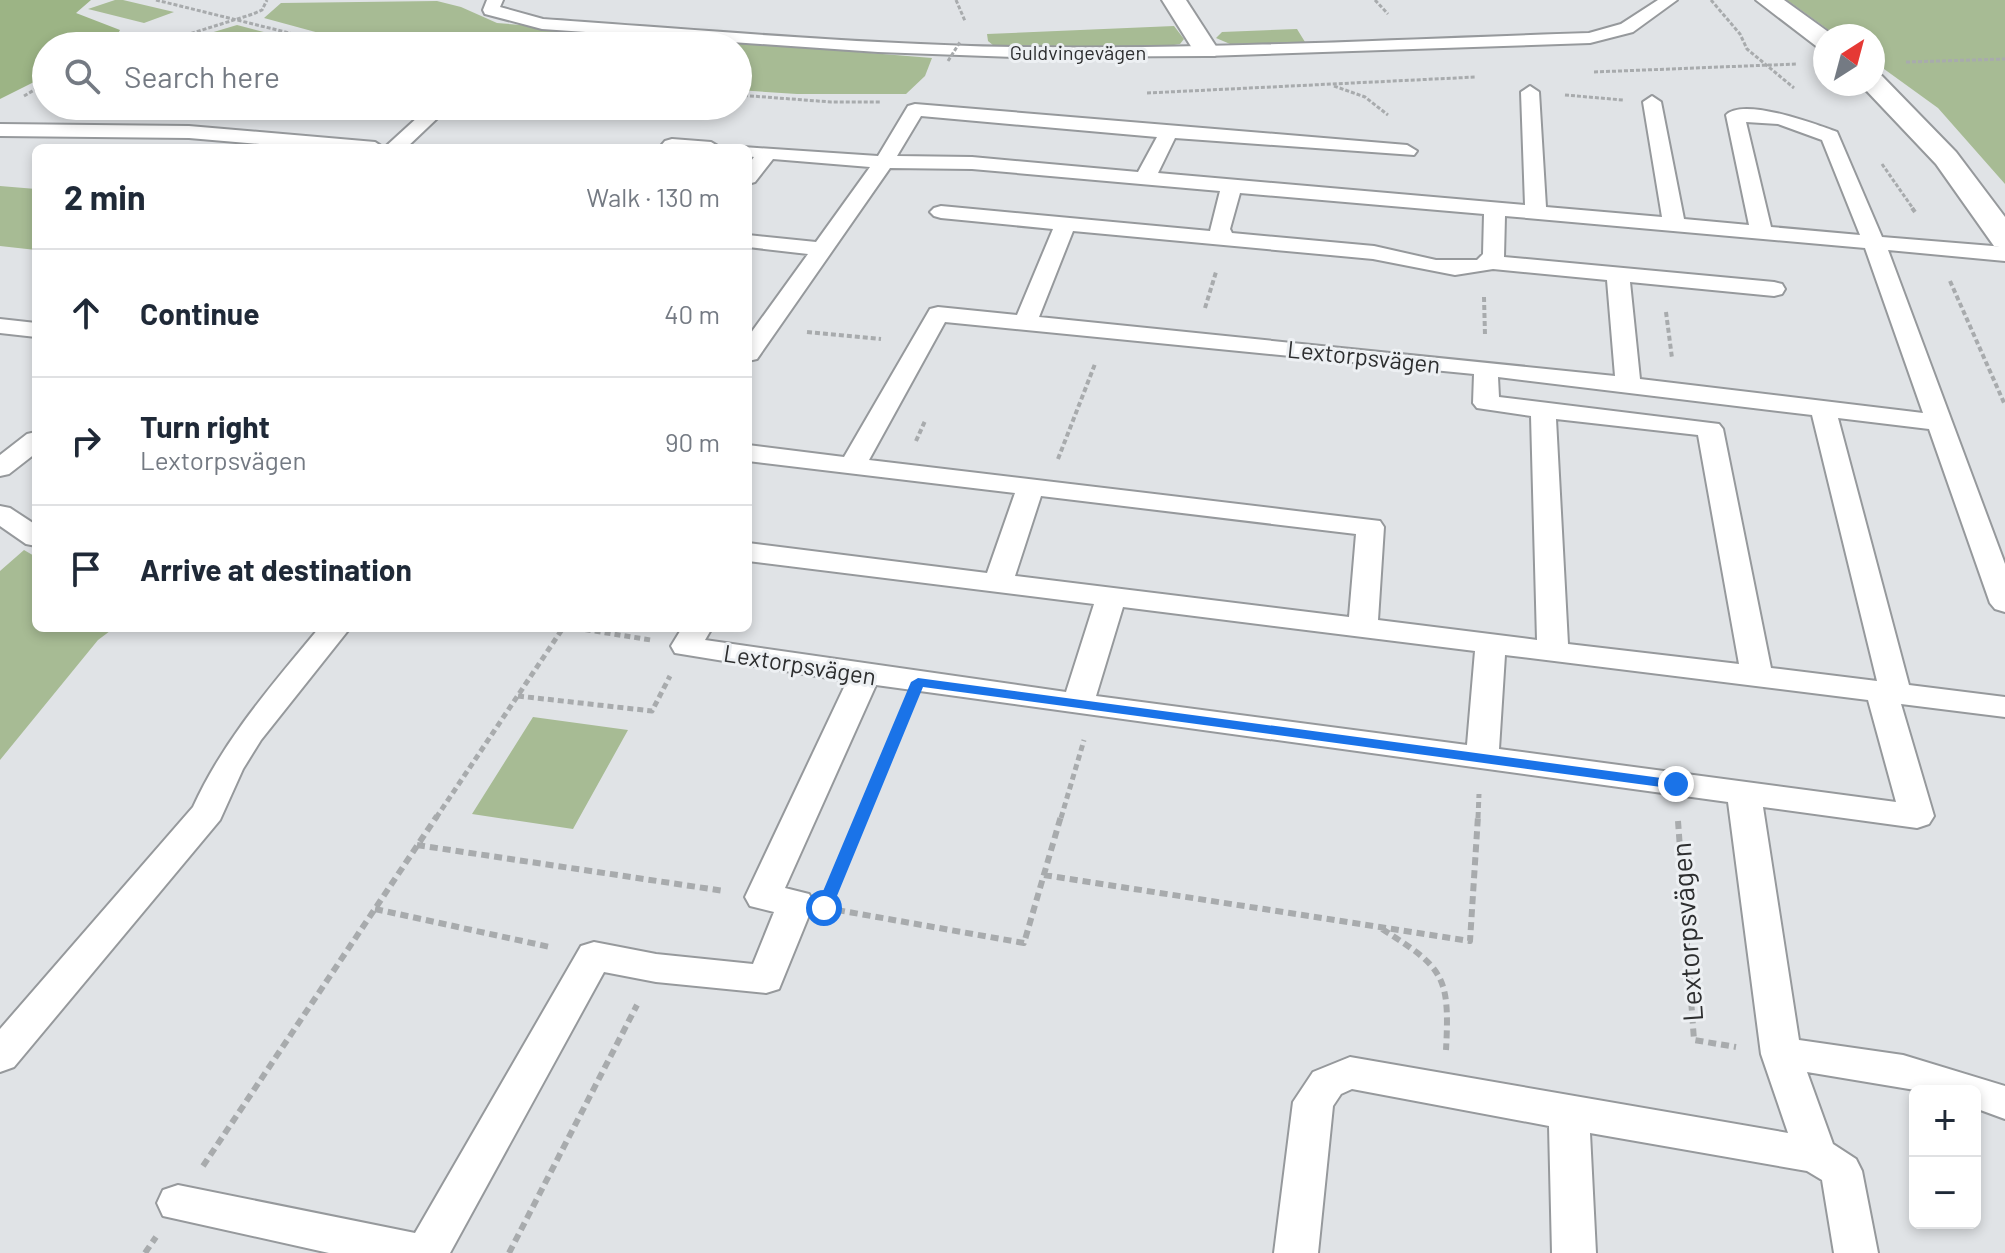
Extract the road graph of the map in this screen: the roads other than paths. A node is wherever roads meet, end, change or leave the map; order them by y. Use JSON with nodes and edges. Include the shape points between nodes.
{"nodes":[{"id":1,"x":495,"y":0,"type":"edge"},
{"id":2,"x":1174,"y":0,"type":"edge"},
{"id":3,"x":1669,"y":0,"type":"edge"},
{"id":4,"x":1768,"y":0,"type":"edge"},
{"id":5,"x":642,"y":32,"type":"edge"},
{"id":6,"x":1813,"y":32,"type":"edge"},
{"id":7,"x":752,"y":39,"type":"edge"},
{"id":8,"x":1206,"y":51,"type":"junction"},
{"id":9,"x":1531,"y":83,"type":"road end"},
{"id":10,"x":1885,"y":94,"type":"edge"},
{"id":11,"x":1652,"y":102,"type":"road end"},
{"id":12,"x":426,"y":120,"type":"edge"},
{"id":13,"x":0,"y":130,"type":"edge"},
{"id":14,"x":1169,"y":132,"type":"junction"},
{"id":15,"x":328,"y":144,"type":"edge"},
{"id":16,"x":399,"y":144,"type":"edge"},
{"id":17,"x":1407,"y":151,"type":"dead end"},
{"id":18,"x":758,"y":152,"type":"edge"},
{"id":19,"x":884,"y":162,"type":"junction"},
{"id":20,"x":1145,"y":178,"type":"junction"},
{"id":21,"x":1232,"y":185,"type":"junction"},
{"id":22,"x":1494,"y":208,"type":"junction"},
{"id":23,"x":1536,"y":211,"type":"junction"},
{"id":24,"x":941,"y":212,"type":"dead end"},
{"id":25,"x":1674,"y":223,"type":"junction"},
{"id":26,"x":1065,"y":225,"type":"junction"},
{"id":27,"x":1761,"y":232,"type":"junction"},
{"id":28,"x":2005,"y":239,"type":"edge"},
{"id":29,"x":1226,"y":240,"type":"junction"},
{"id":30,"x":752,"y":241,"type":"edge"},
{"id":31,"x":1874,"y":243,"type":"junction"},
{"id":32,"x":821,"y":249,"type":"junction"},
{"id":33,"x":2005,"y":254,"type":"edge"},
{"id":34,"x":1487,"y":264,"type":"junction"},
{"id":35,"x":1618,"y":274,"type":"junction"},
{"id":36,"x":1774,"y":289,"type":"dead end"},
{"id":37,"x":1025,"y":323,"type":"junction"},
{"id":38,"x":0,"y":326,"type":"edge"},
{"id":39,"x":32,"y":330,"type":"edge"},
{"id":40,"x":752,"y":348,"type":"edge"},
{"id":41,"x":1486,"y":368,"type":"junction"},
{"id":42,"x":1628,"y":386,"type":"junction"},
{"id":43,"x":1677,"y":391,"type":"junction"},
{"id":44,"x":1543,"y":409,"type":"junction"},
{"id":45,"x":1823,"y":409,"type":"junction"},
{"id":46,"x":1939,"y":423,"type":"junction"},
{"id":47,"x":1682,"y":426,"type":"junction"},
{"id":48,"x":32,"y":443,"type":"edge"},
{"id":49,"x":752,"y":454,"type":"edge"},
{"id":50,"x":852,"y":466,"type":"junction"},
{"id":51,"x":0,"y":468,"type":"edge"},
{"id":52,"x":1046,"y":489,"type":"road end"},
{"id":53,"x":0,"y":514,"type":"edge"},
{"id":54,"x":32,"y":535,"type":"edge"},
{"id":55,"x":752,"y":552,"type":"edge"},
{"id":56,"x":998,"y":583,"type":"junction"},
{"id":57,"x":1111,"y":597,"type":"junction"},
{"id":58,"x":2005,"y":603,"type":"edge"},
{"id":59,"x":1363,"y":628,"type":"junction"},
{"id":60,"x":332,"y":632,"type":"edge"},
{"id":61,"x":692,"y":637,"type":"edge"},
{"id":62,"x":1491,"y":644,"type":"junction"},
{"id":63,"x":1553,"y":651,"type":"junction"},
{"id":64,"x":866,"y":674,"type":"junction"},
{"id":65,"x":1757,"y":676,"type":"junction"},
{"id":66,"x":1889,"y":693,"type":"junction"},
{"id":67,"x":1086,"y":705,"type":"junction"},
{"id":68,"x":2005,"y":707,"type":"edge"},
{"id":69,"x":1482,"y":758,"type":"junction"},
{"id":70,"x":1744,"y":794,"type":"junction"},
{"id":71,"x":1781,"y":1054,"type":"junction"},
{"id":72,"x":0,"y":1056,"type":"edge"},
{"id":73,"x":1958,"y":1085,"type":"edge"},
{"id":74,"x":1981,"y":1093,"type":"edge"},
{"id":75,"x":2005,"y":1103,"type":"edge"},
{"id":76,"x":1569,"y":1113,"type":"junction"},
{"id":77,"x":1816,"y":1155,"type":"junction"},
{"id":78,"x":178,"y":1203,"type":"road end"},
{"id":79,"x":419,"y":1253,"type":"edge"},
{"id":80,"x":427,"y":1253,"type":"edge"},
{"id":81,"x":1296,"y":1253,"type":"edge"},
{"id":82,"x":1574,"y":1253,"type":"edge"},
{"id":83,"x":1856,"y":1253,"type":"edge"}],
"edges":[{"from":1,"to":5,"type":"lane","name":"Guldvingevägen","via":[[491,10],[542,24]]},
{"from":2,"to":8,"type":"street"},
{"from":3,"to":8,"type":"lane","name":"Guldvingevägen","via":[[1627,28],[1590,38]]},
{"from":4,"to":6,"type":"street"},
{"from":7,"to":8,"type":"lane","name":"Guldvingevägen","via":[[945,51]]},
{"from":9,"to":23,"type":"lane"},
{"from":10,"to":28,"type":"street","via":[[1946,158]]},
{"from":11,"to":25,"type":"lane"},
{"from":12,"to":16,"type":"lane"},
{"from":13,"to":15,"type":"lane","via":[[189,132]]},
{"from":14,"to":17,"type":"lane"},
{"from":14,"to":19,"type":"lane","via":[[915,110]]},
{"from":14,"to":20,"type":"lane"},
{"from":18,"to":19,"type":"lane"},
{"from":19,"to":20,"type":"lane","via":[[972,163]]},
{"from":19,"to":32,"type":"lane"},
{"from":20,"to":21,"type":"lane"},
{"from":21,"to":22,"type":"lane"},
{"from":21,"to":29,"type":"lane","via":[[1219,229]]},
{"from":22,"to":23,"type":"lane"},
{"from":22,"to":34,"type":"lane","via":[[1494,252]]},
{"from":23,"to":25,"type":"lane"},
{"from":24,"to":26,"type":"lane"},
{"from":25,"to":27,"type":"lane"},
{"from":26,"to":29,"type":"lane"},
{"from":26,"to":37,"type":"lane"},
{"from":27,"to":31,"type":"lane"},
{"from":27,"to":31,"type":"lane","via":[[1735,115],[1780,119],[1830,136]]},
{"from":29,"to":34,"type":"lane","via":[[1374,253],[1411,264]]},
{"from":30,"to":32,"type":"lane"},
{"from":31,"to":33,"type":"lane"},
{"from":31,"to":46,"type":"lane"},
{"from":32,"to":40,"type":"lane"},
{"from":34,"to":35,"type":"lane"},
{"from":35,"to":36,"type":"lane"},
{"from":35,"to":42,"type":"lane"},
{"from":37,"to":41,"type":"lane","name":"Lextorpsvägen"},
{"from":37,"to":50,"type":"lane","name":"Lextorpsvägen","via":[[938,314]]},
{"from":38,"to":39,"type":"lane"},
{"from":41,"to":42,"type":"lane","name":"Lextorpsvägen"},
{"from":41,"to":44,"type":"lane","via":[[1486,403]]},
{"from":42,"to":43,"type":"lane","name":"Lextorpsvägen"},
{"from":43,"to":45,"type":"lane","name":"Lextorpsvägen"},
{"from":43,"to":47,"type":"lane"},
{"from":44,"to":47,"type":"lane"},
{"from":44,"to":63,"type":"lane"},
{"from":45,"to":46,"type":"lane","name":"Lextorpsvägen"},
{"from":45,"to":66,"type":"lane","name":"Lextorpsvägen"},
{"from":46,"to":58,"type":"lane"},
{"from":47,"to":65,"type":"lane","via":[[1710,429]]},
{"from":48,"to":51,"type":"lane"},
{"from":49,"to":50,"type":"lane"},
{"from":50,"to":56,"type":"lane","via":[[1031,487]]},
{"from":52,"to":59,"type":"lane","via":[[1370,527]]},
{"from":53,"to":54,"type":"lane"},
{"from":55,"to":56,"type":"lane"},
{"from":56,"to":57,"type":"lane"},
{"from":57,"to":59,"type":"lane"},
{"from":57,"to":67,"type":"lane"},
{"from":59,"to":62,"type":"lane"},
{"from":60,"to":72,"type":"lane","via":[[250,733],[208,812]]},
{"from":61,"to":64,"type":"lane","name":"Lextorpsvägen"},
{"from":62,"to":63,"type":"lane"},
{"from":62,"to":69,"type":"lane"},
{"from":63,"to":65,"type":"lane"},
{"from":64,"to":67,"type":"lane","name":"Lextorpsvägen"},
{"from":64,"to":80,"type":"lane","via":[[766,979],[594,956]]},
{"from":65,"to":66,"type":"lane"},
{"from":66,"to":68,"type":"lane"},
{"from":66,"to":70,"type":"lane","name":"Lextorpsvägen","via":[[1917,816]]},
{"from":67,"to":69,"type":"lane","name":"Lextorpsvägen"},
{"from":69,"to":70,"type":"lane","name":"Lextorpsvägen"},
{"from":70,"to":71,"type":"lane"},
{"from":71,"to":73,"type":"lane"},
{"from":71,"to":77,"type":"lane"},
{"from":74,"to":75,"type":"lane"},
{"from":76,"to":77,"type":"lane"},
{"from":76,"to":81,"type":"lane","via":[[1350,1073],[1327,1083],[1313,1102]]},
{"from":76,"to":82,"type":"lane"},
{"from":77,"to":83,"type":"lane","via":[[1841,1171]]},
{"from":78,"to":79,"type":"lane"}]}
